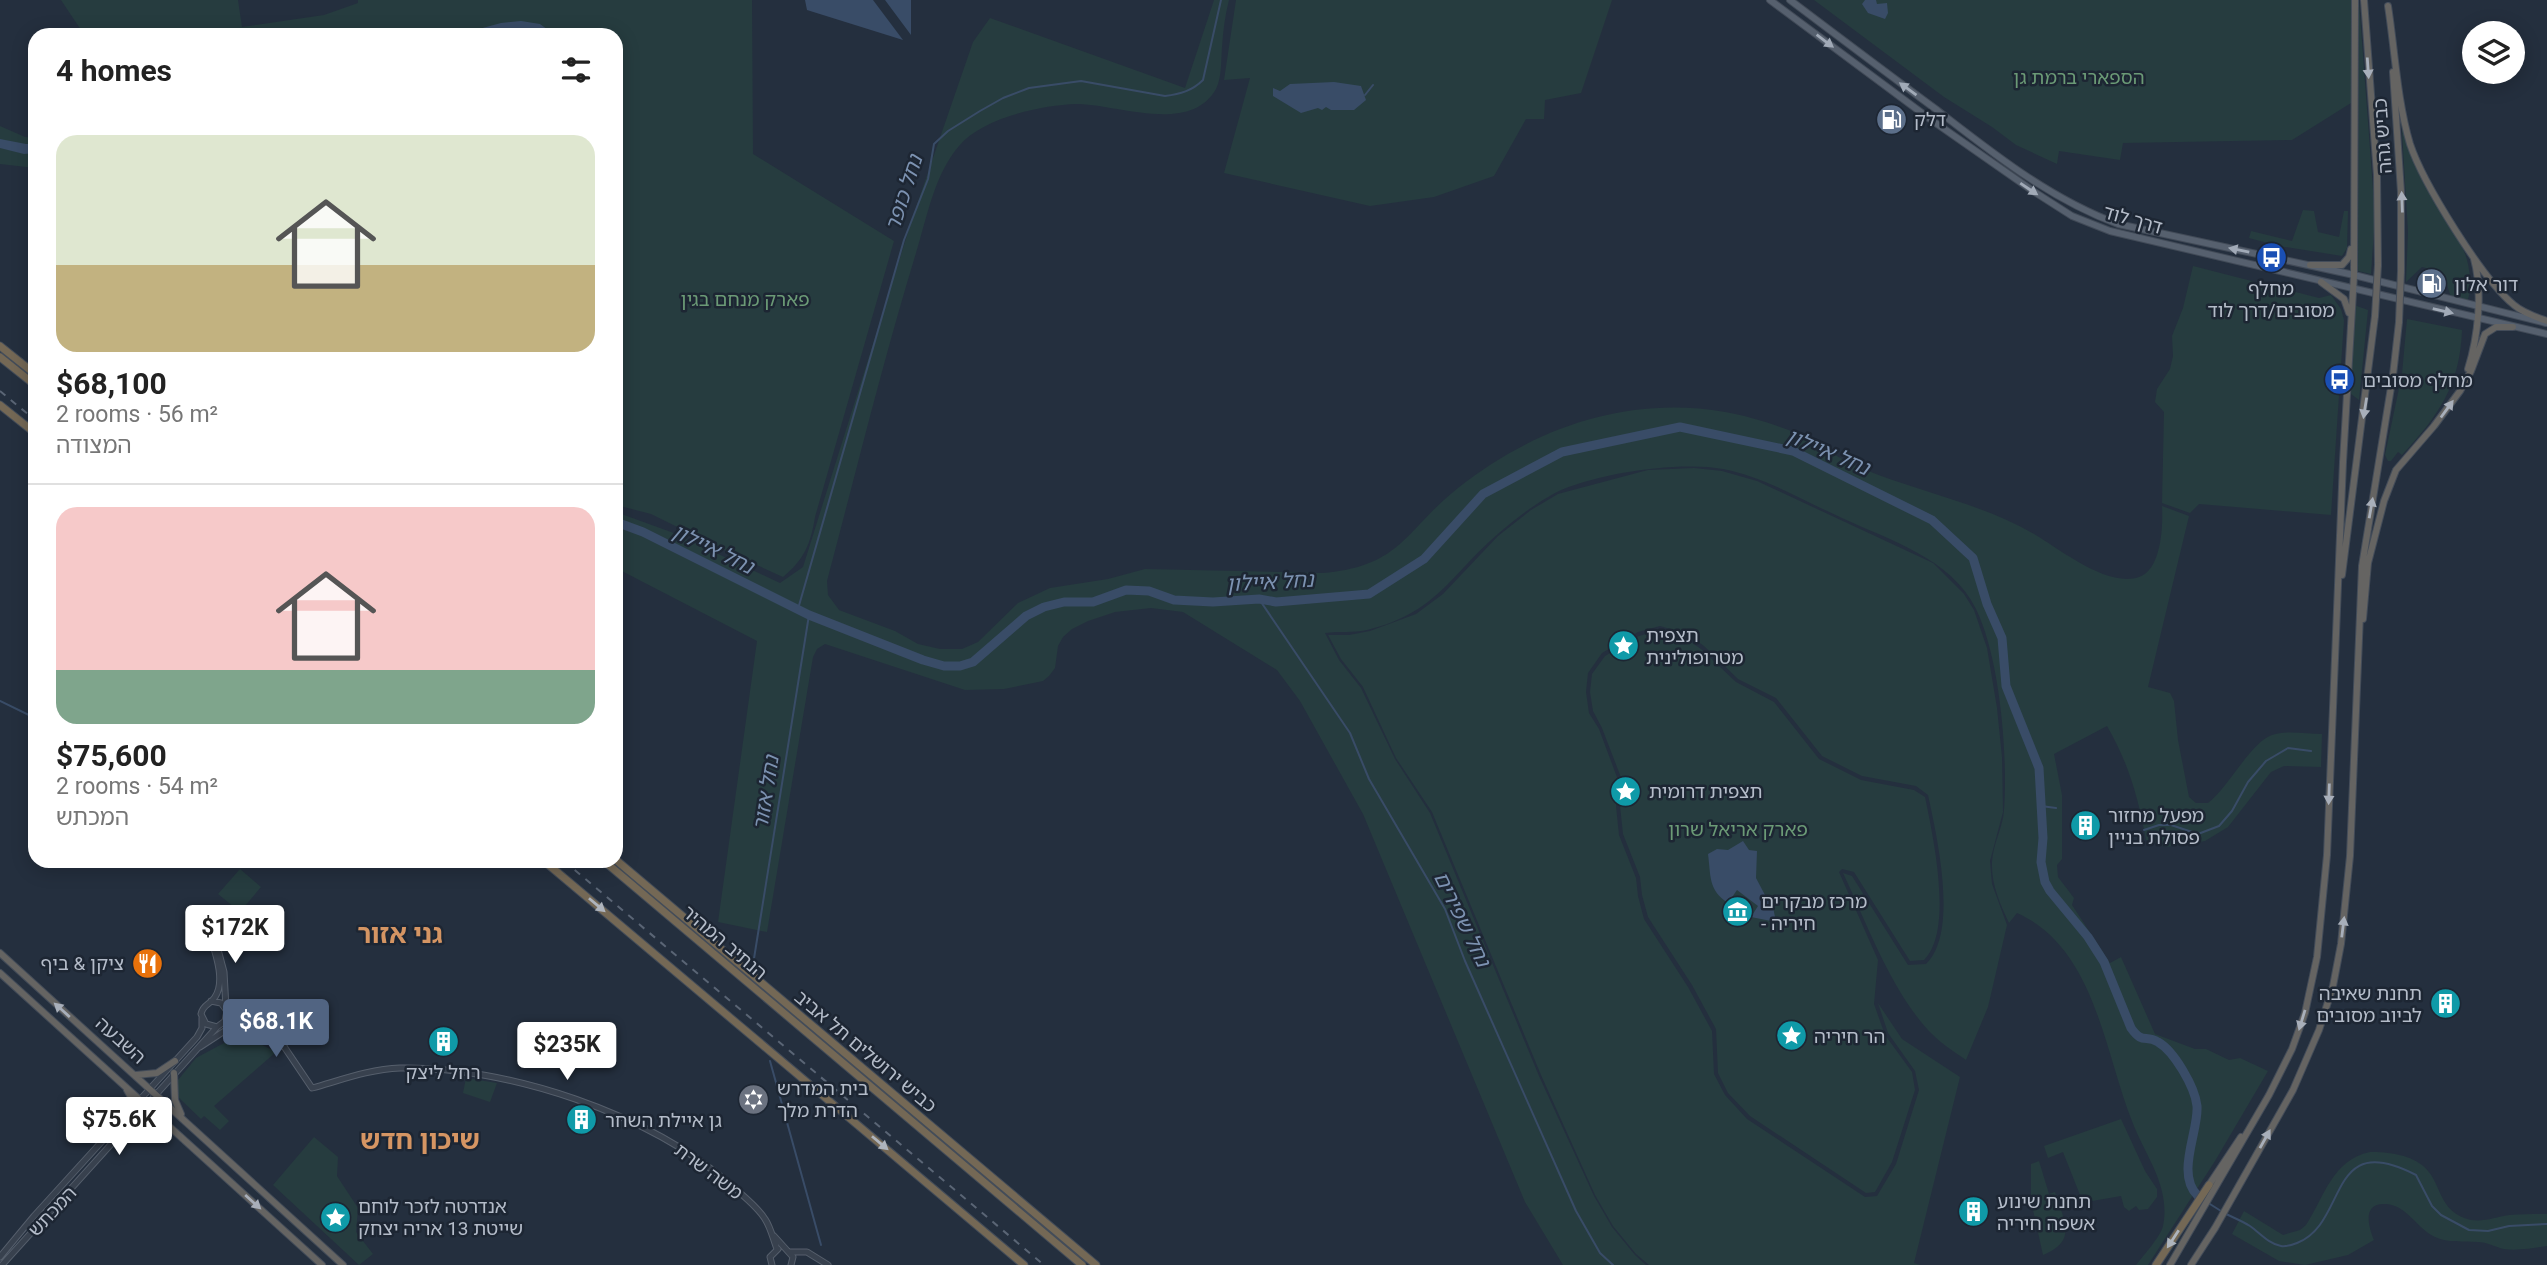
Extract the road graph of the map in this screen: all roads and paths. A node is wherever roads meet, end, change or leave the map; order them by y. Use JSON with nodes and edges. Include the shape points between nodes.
{"nodes":[{"id":1,"x":1770,"y":0,"type":"edge"},
{"id":2,"x":1790,"y":0,"type":"edge"},
{"id":3,"x":2354,"y":0,"type":"edge"},
{"id":4,"x":2364,"y":0,"type":"edge"},
{"id":5,"x":2388,"y":3,"type":"edge"},
{"id":6,"x":2354,"y":174,"type":"junction"},
{"id":7,"x":2470,"y":251,"type":"junction"},
{"id":8,"x":2310,"y":265,"type":"junction"},
{"id":9,"x":2354,"y":275,"type":"junction"},
{"id":10,"x":2321,"y":282,"type":"junction"},
{"id":11,"x":2353,"y":290,"type":"junction"},
{"id":12,"x":2477,"y":306,"type":"junction"},
{"id":13,"x":2476,"y":318,"type":"junction"},
{"id":14,"x":2350,"y":321,"type":"junction"},
{"id":15,"x":2547,"y":323,"type":"edge"},
{"id":16,"x":2513,"y":327,"type":"junction"},
{"id":17,"x":2547,"y":334,"type":"edge"},
{"id":18,"x":0,"y":346,"type":"edge"},
{"id":19,"x":0,"y":357,"type":"edge"},
{"id":20,"x":28,"y":368,"type":"edge"},
{"id":21,"x":28,"y":379,"type":"edge"},
{"id":22,"x":2460,"y":391,"type":"junction"},
{"id":23,"x":0,"y":405,"type":"edge"},
{"id":24,"x":28,"y":427,"type":"edge"},
{"id":25,"x":2354,"y":722,"type":"junction"},
{"id":26,"x":2331,"y":726,"type":"junction"},
{"id":27,"x":623,"y":866,"type":"edge"},
{"id":28,"x":552,"y":868,"type":"edge"},
{"id":29,"x":612,"y":868,"type":"edge"},
{"id":30,"x":0,"y":953,"type":"edge"},
{"id":31,"x":0,"y":973,"type":"edge"},
{"id":32,"x":211,"y":1001,"type":"junction"},
{"id":33,"x":226,"y":1010,"type":"junction"},
{"id":34,"x":202,"y":1018,"type":"junction"},
{"id":35,"x":224,"y":1023,"type":"junction"},
{"id":36,"x":217,"y":1027,"type":"junction"},
{"id":37,"x":244,"y":1027,"type":"junction"},
{"id":38,"x":273,"y":1033,"type":"junction"},
{"id":39,"x":273,"y":1043,"type":"junction"},
{"id":40,"x":283,"y":1045,"type":"junction"},
{"id":41,"x":189,"y":1055,"type":"junction"},
{"id":42,"x":175,"y":1061,"type":"junction"},
{"id":43,"x":174,"y":1073,"type":"junction"},
{"id":44,"x":136,"y":1075,"type":"junction"},
{"id":45,"x":125,"y":1086,"type":"junction"},
{"id":46,"x":150,"y":1087,"type":"junction"},
{"id":47,"x":158,"y":1094,"type":"junction"},
{"id":48,"x":140,"y":1099,"type":"junction"},
{"id":49,"x":148,"y":1106,"type":"junction"},
{"id":50,"x":132,"y":1109,"type":"junction"},
{"id":51,"x":137,"y":1117,"type":"junction"},
{"id":52,"x":160,"y":1117,"type":"junction"},
{"id":53,"x":186,"y":1121,"type":"junction"},
{"id":54,"x":2213,"y":1187,"type":"junction"},
{"id":55,"x":770,"y":1231,"type":"junction"},
{"id":56,"x":776,"y":1249,"type":"junction"},
{"id":57,"x":789,"y":1253,"type":"junction"},
{"id":58,"x":0,"y":1257,"type":"edge"},
{"id":59,"x":2,"y":1265,"type":"edge"},
{"id":60,"x":322,"y":1265,"type":"edge"},
{"id":61,"x":343,"y":1265,"type":"edge"},
{"id":62,"x":772,"y":1265,"type":"edge"},
{"id":63,"x":791,"y":1265,"type":"edge"},
{"id":64,"x":828,"y":1265,"type":"edge"},
{"id":65,"x":1024,"y":1265,"type":"edge"},
{"id":66,"x":1082,"y":1265,"type":"edge"},
{"id":67,"x":1096,"y":1265,"type":"edge"},
{"id":68,"x":2156,"y":1265,"type":"edge"},
{"id":69,"x":2170,"y":1265,"type":"edge"},
{"id":70,"x":2191,"y":1265,"type":"edge"}],
"edges":[{"from":1,"to":10,"type":"main road","name":"דרך לוד","one_way":true,"via":[[1930,119],[2072,216],[2110,232]]},
{"from":8,"to":2,"type":"main road","name":"דרך לוד","one_way":true,"via":[[2089,214],[1997,157]]},
{"from":3,"to":6,"type":"highway"},
{"from":4,"to":26,"type":"highway","name":"כביש גהה","one_way":true,"bridge":true,"via":[[2377,175],[2378,265],[2369,377],[2342,572]]},
{"from":5,"to":7,"type":"highway","via":[[2410,143],[2431,189]]},
{"from":25,"to":5,"type":"highway","name":"כביש גהה","one_way":true,"bridge":true,"via":[[2362,566],[2399,322],[2403,235]]},
{"from":6,"to":8,"type":"highway","via":[[2349,257],[2342,265]]},
{"from":6,"to":9,"type":"highway"},
{"from":7,"to":12,"type":"highway","via":[[2477,270]]},
{"from":7,"to":15,"type":"highway","via":[[2502,294]]},
{"from":8,"to":9,"type":"main road","name":"דרך לוד"},
{"from":9,"to":11,"type":"highway"},
{"from":9,"to":12,"type":"main road","name":"דרך לוד"},
{"from":10,"to":11,"type":"main road","name":"דרך לוד"},
{"from":10,"to":14,"type":"highway","via":[[2344,299]]},
{"from":11,"to":13,"type":"main road","name":"דרך לוד","one_way":true},
{"from":11,"to":14,"type":"highway"},
{"from":12,"to":13,"type":"highway"},
{"from":12,"to":15,"type":"main road","name":"דרך לוד"},
{"from":13,"to":16,"type":"main road","name":"דרך לוד"},
{"from":13,"to":22,"type":"highway","via":[[2472,353]]},
{"from":14,"to":26,"type":"highway"},
{"from":16,"to":17,"type":"main road","name":"דרך לוד"},
{"from":16,"to":22,"type":"highway","via":[[2496,327],[2485,334]]},
{"from":18,"to":20,"type":"highway"},
{"from":19,"to":21,"type":"highway"},
{"from":25,"to":22,"type":"highway","one_way":true,"via":[[2368,564],[2384,501],[2402,462]]},
{"from":23,"to":24,"type":"highway"},
{"from":70,"to":25,"type":"highway","one_way":true,"via":[[2293,1090],[2333,985],[2350,856]]},
{"from":26,"to":54,"type":"highway","one_way":true,"via":[[2327,855],[2317,957],[2300,1028],[2270,1095]]},
{"from":27,"to":67,"type":"highway","name":"כביש ירושלים תל אביב"},
{"from":28,"to":65,"type":"highway","one_way":true},
{"from":29,"to":66,"type":"highway","name":"הנתיב המהיר"},
{"from":44,"to":30,"type":"highway","name":"השבעה","one_way":true},
{"from":31,"to":45,"type":"highway","name":"השבעה"},
{"from":32,"to":33,"type":"street"},
{"from":32,"to":33,"type":"street","via":[[219,975],[210,928],[223,972]]},
{"from":32,"to":34,"type":"street","via":[[203,1007]]},
{"from":33,"to":35,"type":"street"},
{"from":33,"to":38,"type":"street"},
{"from":34,"to":36,"type":"street","via":[[208,1026]]},
{"from":34,"to":42,"type":"street","name":"המכתש","via":[[200,1032]]},
{"from":35,"to":36,"type":"street"},
{"from":35,"to":37,"type":"street"},
{"from":36,"to":41,"type":"street"},
{"from":37,"to":39,"type":"street"},
{"from":37,"to":41,"type":"street","via":[[226,1030]]},
{"from":38,"to":39,"type":"street"},
{"from":38,"to":40,"type":"street","via":[[285,1033]]},
{"from":39,"to":40,"type":"street"},
{"from":40,"to":55,"type":"street","name":"משה שרת","via":[[312,1088],[365,1072],[399,1068],[509,1080],[558,1093],[630,1121],[692,1154],[745,1198]]},
{"from":41,"to":43,"type":"street","name":"המכתש"},
{"from":42,"to":44,"type":"highway","via":[[157,1073]]},
{"from":42,"to":46,"type":"street","name":"המכתש"},
{"from":43,"to":47,"type":"street","name":"המכתש"},
{"from":43,"to":53,"type":"highway","via":[[175,1100]]},
{"from":44,"to":46,"type":"highway","name":"השבעה"},
{"from":45,"to":48,"type":"highway","name":"השבעה"},
{"from":45,"to":50,"type":"highway"},
{"from":46,"to":47,"type":"highway","name":"השבעה"},
{"from":46,"to":48,"type":"street","name":"המכתש"},
{"from":47,"to":49,"type":"street","name":"המכתש"},
{"from":47,"to":53,"type":"highway","name":"השבעה"},
{"from":48,"to":49,"type":"highway","name":"השבעה"},
{"from":48,"to":50,"type":"street","name":"המכתש"},
{"from":49,"to":51,"type":"street","name":"המכתש"},
{"from":49,"to":52,"type":"highway","name":"השבעה"},
{"from":50,"to":58,"type":"street","name":"המכתש"},
{"from":51,"to":52,"type":"highway"},
{"from":51,"to":59,"type":"street","name":"המכתש"},
{"from":52,"to":60,"type":"highway","name":"השבעה","one_way":true},
{"from":53,"to":61,"type":"highway","name":"השבעה"},
{"from":54,"to":68,"type":"highway","one_way":true},
{"from":54,"to":69,"type":"highway"},
{"from":55,"to":56,"type":"street","name":"משה שרת"},
{"from":55,"to":57,"type":"street","name":"משה שרת"},
{"from":56,"to":57,"type":"street"},
{"from":56,"to":62,"type":"street"},
{"from":57,"to":63,"type":"street"},
{"from":57,"to":64,"type":"street","via":[[805,1252]]}]}
